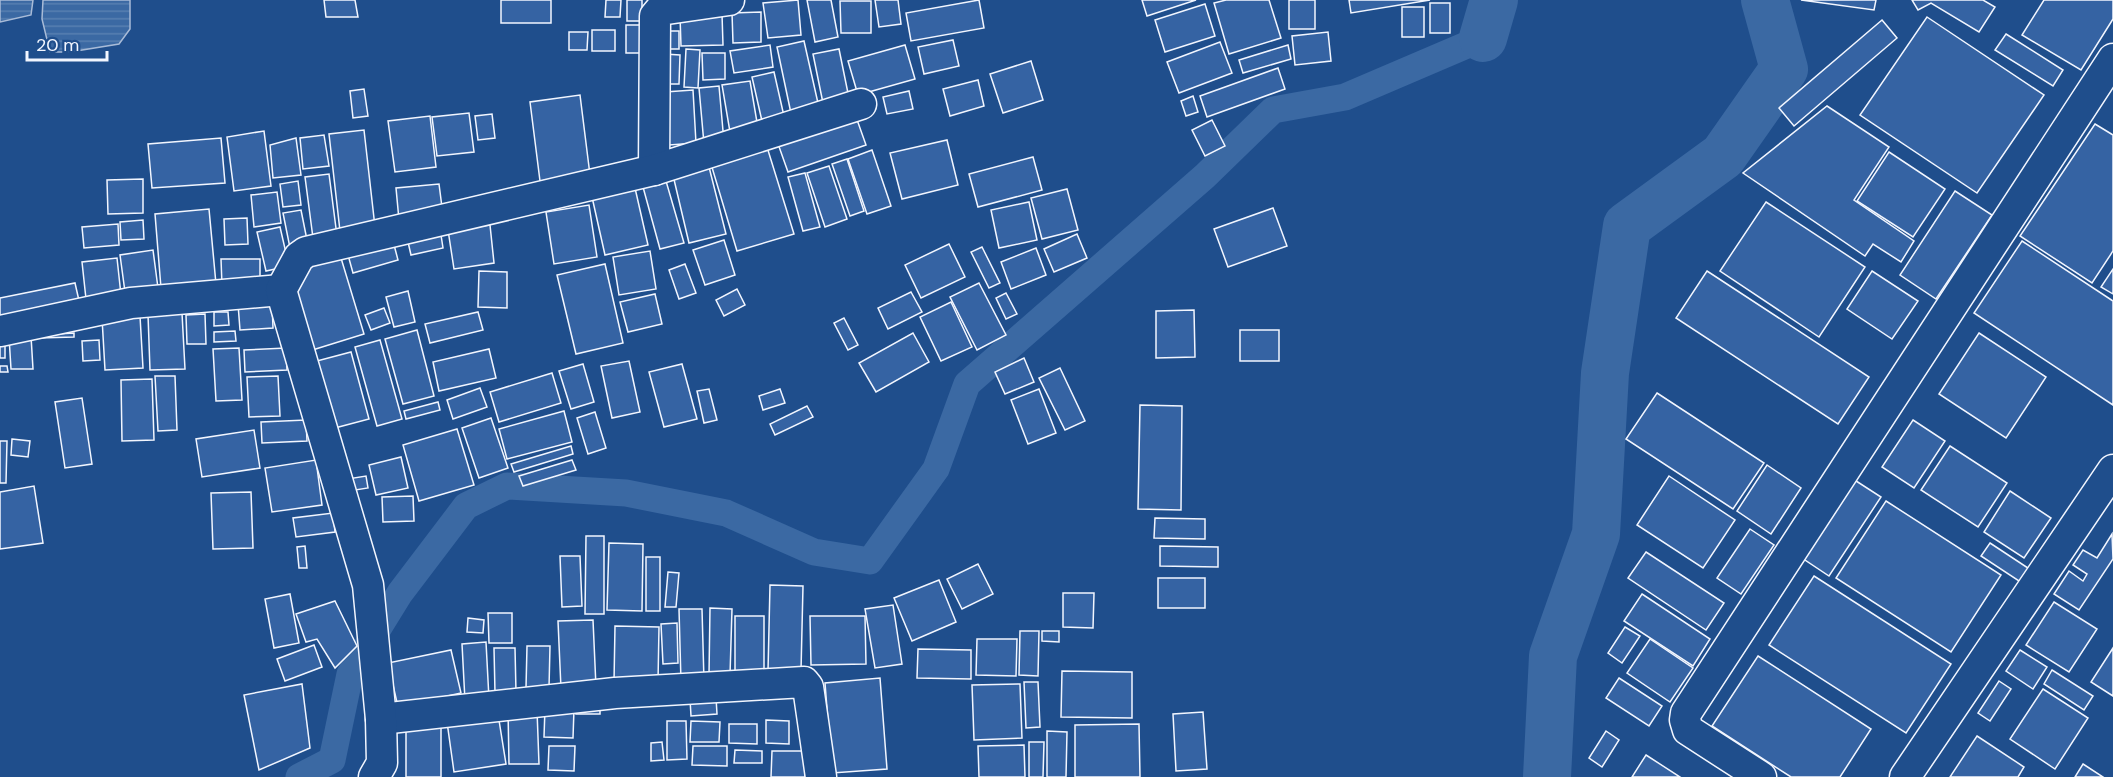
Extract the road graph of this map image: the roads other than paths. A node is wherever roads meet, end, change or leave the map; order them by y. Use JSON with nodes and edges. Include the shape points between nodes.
{"nodes":[{"id":1,"x":729,"y":0,"type":"edge"},
{"id":2,"x":2113,"y":59,"type":"edge"},
{"id":3,"x":2105,"y":89,"type":"edge"},
{"id":4,"x":861,"y":104,"type":"dead end"},
{"id":5,"x":654,"y":170,"type":"junction"},
{"id":6,"x":281,"y":290,"type":"junction"},
{"id":7,"x":0,"y":332,"type":"edge"},
{"id":8,"x":2113,"y":470,"type":"edge"},
{"id":9,"x":381,"y":719,"type":"junction"},
{"id":10,"x":374,"y":777,"type":"edge"},
{"id":11,"x":821,"y":777,"type":"edge"},
{"id":12,"x":1761,"y":777,"type":"edge"},
{"id":13,"x":1905,"y":777,"type":"edge"}],
"edges":[{"from":1,"to":5,"type":"street","via":[[660,10],[656,16]]},
{"from":2,"to":3,"type":"street"},
{"from":3,"to":12,"type":"street","via":[[1686,713],[1688,730]]},
{"from":4,"to":5,"type":"street"},
{"from":5,"to":6,"type":"street","via":[[306,252],[299,257]]},
{"from":6,"to":7,"type":"street","via":[[131,303]]},
{"from":6,"to":9,"type":"street","via":[[368,585]]},
{"from":8,"to":13,"type":"street"},
{"from":9,"to":10,"type":"street","via":[[381,763]]},
{"from":9,"to":11,"type":"street","via":[[615,693],[804,682],[808,687]]}]}
